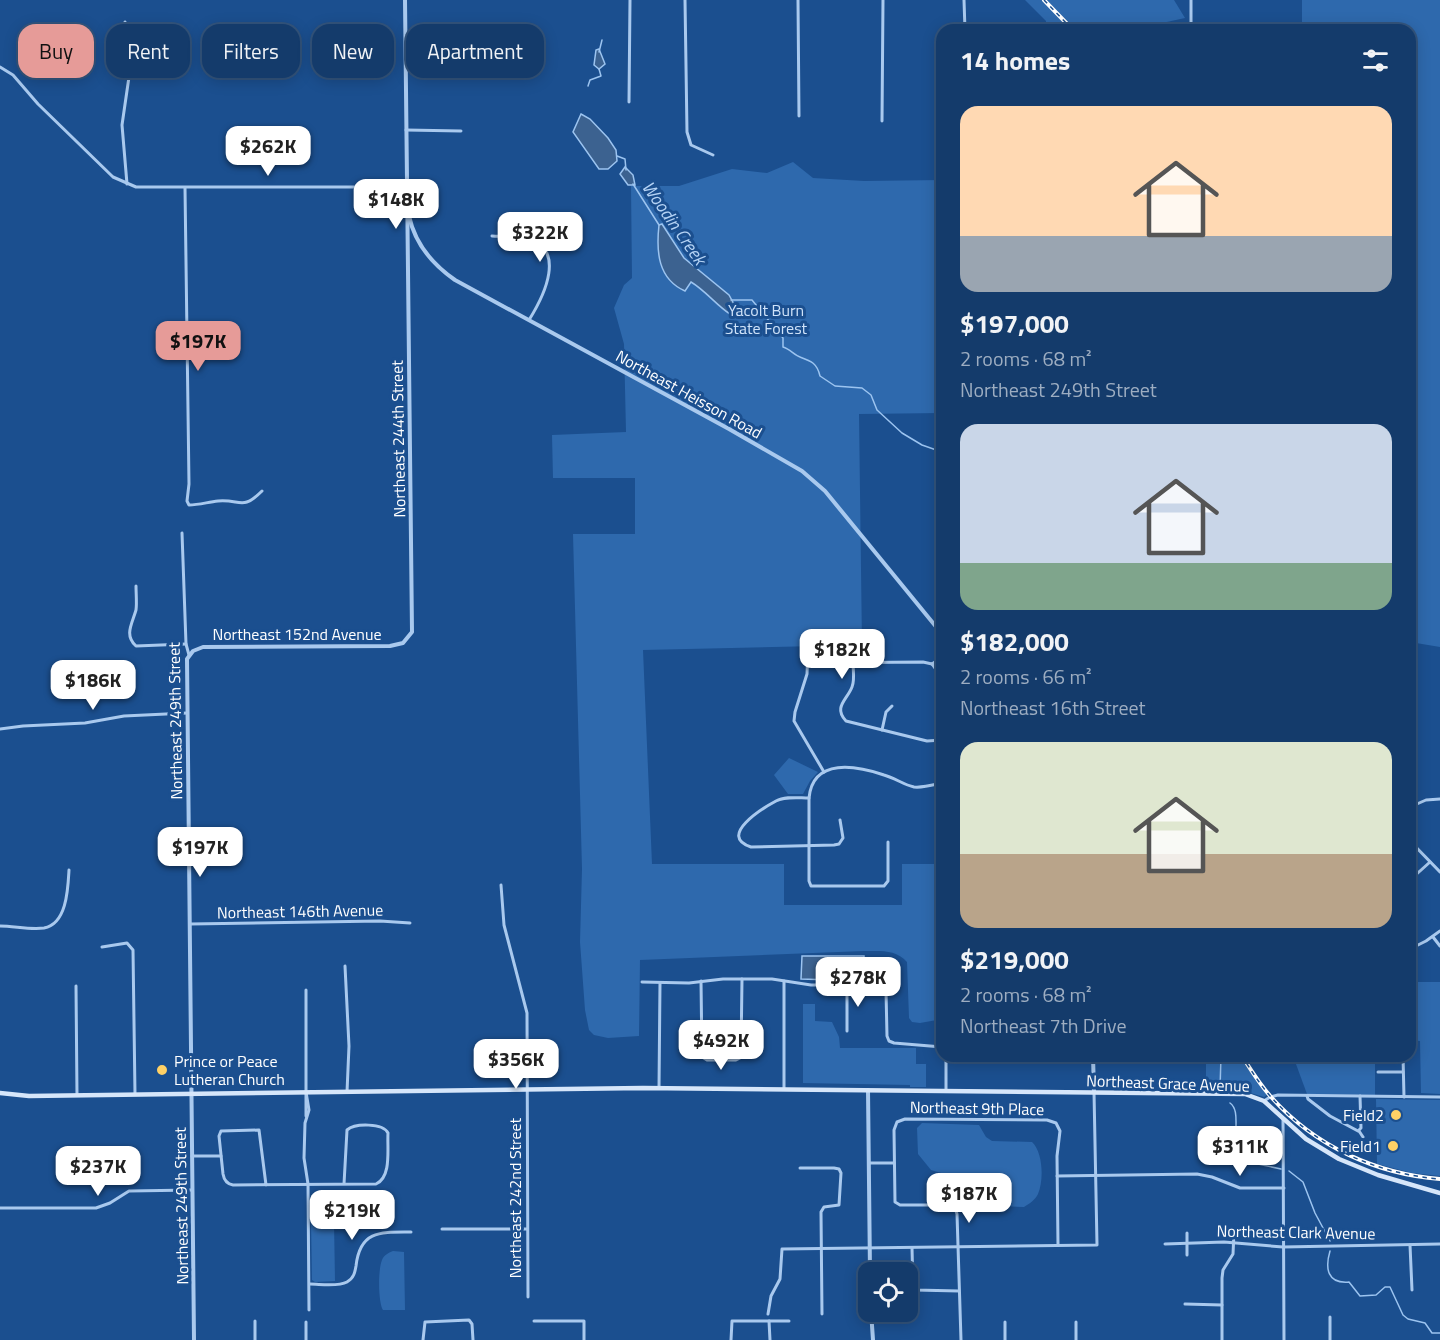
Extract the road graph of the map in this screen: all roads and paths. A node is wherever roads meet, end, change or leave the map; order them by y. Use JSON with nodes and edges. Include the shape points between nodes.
{"nodes":[{"id":1,"x":405,"y":0,"type":"edge"},
{"id":2,"x":630,"y":0,"type":"edge"},
{"id":3,"x":685,"y":0,"type":"edge"},
{"id":4,"x":798,"y":0,"type":"edge"},
{"id":5,"x":883,"y":0,"type":"edge"},
{"id":6,"x":964,"y":0,"type":"edge"},
{"id":7,"x":1191,"y":0,"type":"edge"},
{"id":8,"x":125,"y":22,"type":"dead end"},
{"id":9,"x":965,"y":24,"type":"edge"},
{"id":10,"x":1191,"y":24,"type":"edge"},
{"id":11,"x":0,"y":67,"type":"edge"},
{"id":12,"x":629,"y":102,"type":"dead end"},
{"id":13,"x":800,"y":116,"type":"dead end"},
{"id":14,"x":882,"y":121,"type":"dead end"},
{"id":15,"x":406,"y":130,"type":"junction"},
{"id":16,"x":460,"y":131,"type":"dead end"},
{"id":17,"x":713,"y":155,"type":"dead end"},
{"id":18,"x":127,"y":184,"type":"junction"},
{"id":19,"x":407,"y":187,"type":"junction"},
{"id":20,"x":184,"y":188,"type":"junction"},
{"id":21,"x":407,"y":207,"type":"junction"},
{"id":22,"x":492,"y":236,"type":"dead end"},
{"id":23,"x":418,"y":242,"type":"junction"},
{"id":24,"x":408,"y":254,"type":"junction"},
{"id":25,"x":529,"y":320,"type":"junction"},
{"id":26,"x":262,"y":491,"type":"dead end"},
{"id":27,"x":182,"y":533,"type":"dead end"},
{"id":28,"x":136,"y":586,"type":"dead end"},
{"id":29,"x":936,"y":627,"type":"edge"},
{"id":30,"x":408,"y":640,"type":"joint"},
{"id":31,"x":186,"y":644,"type":"junction"},
{"id":32,"x":808,"y":650,"type":"dead end"},
{"id":33,"x":189,"y":656,"type":"junction"},
{"id":34,"x":936,"y":661,"type":"edge"},
{"id":35,"x":808,"y":663,"type":"junction"},
{"id":36,"x":853,"y":663,"type":"junction"},
{"id":37,"x":932,"y":664,"type":"junction"},
{"id":38,"x":936,"y":670,"type":"edge"},
{"id":39,"x":892,"y":706,"type":"dead end"},
{"id":40,"x":187,"y":713,"type":"junction"},
{"id":41,"x":0,"y":729,"type":"edge"},
{"id":42,"x":882,"y":730,"type":"junction"},
{"id":43,"x":936,"y":740,"type":"edge"},
{"id":44,"x":824,"y":772,"type":"junction"},
{"id":45,"x":936,"y":784,"type":"edge"},
{"id":46,"x":809,"y":798,"type":"junction"},
{"id":47,"x":1440,"y":798,"type":"edge"},
{"id":48,"x":1416,"y":804,"type":"edge"},
{"id":49,"x":840,"y":820,"type":"dead end"},
{"id":50,"x":888,"y":842,"type":"dead end"},
{"id":51,"x":809,"y":846,"type":"junction"},
{"id":52,"x":1416,"y":847,"type":"edge"},
{"id":53,"x":1430,"y":862,"type":"junction"},
{"id":54,"x":69,"y":870,"type":"dead end"},
{"id":55,"x":1440,"y":872,"type":"edge"},
{"id":56,"x":1416,"y":875,"type":"edge"},
{"id":57,"x":501,"y":885,"type":"dead end"},
{"id":58,"x":410,"y":922,"type":"dead end"},
{"id":59,"x":190,"y":924,"type":"junction"},
{"id":60,"x":0,"y":926,"type":"edge"},
{"id":61,"x":1440,"y":931,"type":"edge"},
{"id":62,"x":1432,"y":937,"type":"junction"},
{"id":63,"x":1416,"y":946,"type":"edge"},
{"id":64,"x":1440,"y":946,"type":"edge"},
{"id":65,"x":102,"y":947,"type":"dead end"},
{"id":66,"x":345,"y":966,"type":"dead end"},
{"id":67,"x":742,"y":979,"type":"junction"},
{"id":68,"x":701,"y":981,"type":"junction"},
{"id":69,"x":784,"y":981,"type":"junction"},
{"id":70,"x":642,"y":982,"type":"dead end"},
{"id":71,"x":660,"y":983,"type":"junction"},
{"id":72,"x":847,"y":985,"type":"junction"},
{"id":73,"x":76,"y":986,"type":"dead end"},
{"id":74,"x":306,"y":990,"type":"dead end"},
{"id":75,"x":847,"y":1031,"type":"dead end"},
{"id":76,"x":936,"y":1046,"type":"edge"},
{"id":77,"x":946,"y":1062,"type":"edge"},
{"id":78,"x":1093,"y":1062,"type":"edge"},
{"id":79,"x":1403,"y":1062,"type":"edge"},
{"id":80,"x":1403,"y":1071,"type":"junction"},
{"id":81,"x":1378,"y":1072,"type":"dead end"},
{"id":82,"x":659,"y":1088,"type":"junction"},
{"id":83,"x":527,"y":1089,"type":"junction"},
{"id":84,"x":784,"y":1089,"type":"junction"},
{"id":85,"x":868,"y":1090,"type":"junction"},
{"id":86,"x":946,"y":1091,"type":"junction"},
{"id":87,"x":306,"y":1092,"type":"junction"},
{"id":88,"x":347,"y":1092,"type":"junction"},
{"id":89,"x":1094,"y":1092,"type":"junction"},
{"id":90,"x":1,"y":1093,"type":"edge"},
{"id":91,"x":135,"y":1094,"type":"junction"},
{"id":92,"x":191,"y":1094,"type":"junction"},
{"id":93,"x":77,"y":1095,"type":"junction"},
{"id":94,"x":1307,"y":1096,"type":"junction"},
{"id":95,"x":1360,"y":1096,"type":"junction"},
{"id":96,"x":1404,"y":1097,"type":"junction"},
{"id":97,"x":1440,"y":1097,"type":"edge"},
{"id":98,"x":1264,"y":1101,"type":"junction"},
{"id":99,"x":1283,"y":1119,"type":"junction"},
{"id":100,"x":1359,"y":1131,"type":"junction"},
{"id":101,"x":1363,"y":1137,"type":"dead end"},
{"id":102,"x":192,"y":1156,"type":"junction"},
{"id":103,"x":221,"y":1156,"type":"junction"},
{"id":104,"x":894,"y":1162,"type":"junction"},
{"id":105,"x":868,"y":1163,"type":"junction"},
{"id":106,"x":800,"y":1168,"type":"dead end"},
{"id":107,"x":1057,"y":1176,"type":"junction"},
{"id":108,"x":1096,"y":1176,"type":"junction"},
{"id":109,"x":308,"y":1184,"type":"junction"},
{"id":110,"x":344,"y":1184,"type":"junction"},
{"id":111,"x":266,"y":1185,"type":"junction"},
{"id":112,"x":1284,"y":1188,"type":"junction"},
{"id":113,"x":192,"y":1190,"type":"junction"},
{"id":114,"x":1440,"y":1193,"type":"edge"},
{"id":115,"x":0,"y":1208,"type":"edge"},
{"id":116,"x":442,"y":1229,"type":"dead end"},
{"id":117,"x":527,"y":1229,"type":"junction"},
{"id":118,"x":411,"y":1232,"type":"dead end"},
{"id":119,"x":1234,"y":1232,"type":"dead end"},
{"id":120,"x":1187,"y":1233,"type":"dead end"},
{"id":121,"x":1187,"y":1243,"type":"junction"},
{"id":122,"x":1234,"y":1243,"type":"junction"},
{"id":123,"x":1165,"y":1244,"type":"dead end"},
{"id":124,"x":1440,"y":1244,"type":"edge"},
{"id":125,"x":1058,"y":1245,"type":"junction"},
{"id":126,"x":1410,"y":1245,"type":"junction"},
{"id":127,"x":1283,"y":1246,"type":"junction"},
{"id":128,"x":912,"y":1248,"type":"junction"},
{"id":129,"x":958,"y":1248,"type":"junction"},
{"id":130,"x":822,"y":1249,"type":"junction"},
{"id":131,"x":870,"y":1249,"type":"junction"},
{"id":132,"x":1187,"y":1255,"type":"dead end"},
{"id":133,"x":870,"y":1262,"type":"edge"},
{"id":134,"x":310,"y":1284,"type":"junction"},
{"id":135,"x":1412,"y":1290,"type":"dead end"},
{"id":136,"x":959,"y":1291,"type":"junction"},
{"id":137,"x":528,"y":1297,"type":"dead end"},
{"id":138,"x":1185,"y":1304,"type":"dead end"},
{"id":139,"x":1222,"y":1305,"type":"junction"},
{"id":140,"x":309,"y":1310,"type":"dead end"},
{"id":141,"x":768,"y":1314,"type":"dead end"},
{"id":142,"x":822,"y":1314,"type":"dead end"},
{"id":143,"x":1330,"y":1317,"type":"dead end"},
{"id":144,"x":255,"y":1321,"type":"dead end"},
{"id":145,"x":534,"y":1321,"type":"dead end"},
{"id":146,"x":770,"y":1321,"type":"junction"},
{"id":147,"x":789,"y":1321,"type":"dead end"},
{"id":148,"x":306,"y":1322,"type":"dead end"},
{"id":149,"x":872,"y":1322,"type":"edge"},
{"id":150,"x":1005,"y":1322,"type":"dead end"},
{"id":151,"x":1076,"y":1322,"type":"dead end"},
{"id":152,"x":194,"y":1340,"type":"edge"},
{"id":153,"x":255,"y":1340,"type":"edge"},
{"id":154,"x":306,"y":1340,"type":"edge"},
{"id":155,"x":423,"y":1340,"type":"edge"},
{"id":156,"x":472,"y":1340,"type":"edge"},
{"id":157,"x":584,"y":1340,"type":"edge"},
{"id":158,"x":731,"y":1340,"type":"edge"},
{"id":159,"x":770,"y":1340,"type":"edge"},
{"id":160,"x":873,"y":1340,"type":"edge"},
{"id":161,"x":961,"y":1340,"type":"edge"},
{"id":162,"x":1005,"y":1340,"type":"edge"},
{"id":163,"x":1076,"y":1340,"type":"edge"},
{"id":164,"x":1222,"y":1340,"type":"edge"},
{"id":165,"x":1284,"y":1340,"type":"edge"},
{"id":166,"x":1330,"y":1340,"type":"edge"}],
"edges":[{"from":1,"to":15,"type":"street"},
{"from":2,"to":12,"type":"street"},
{"from":3,"to":17,"type":"street","via":[[687,132],[691,145]]},
{"from":4,"to":13,"type":"street"},
{"from":5,"to":14,"type":"street"},
{"from":6,"to":9,"type":"street"},
{"from":7,"to":10,"type":"street"},
{"from":8,"to":18,"type":"street","via":[[130,70],[122,124]]},
{"from":11,"to":18,"type":"street","via":[[13,75],[113,177]]},
{"from":15,"to":16,"type":"street"},
{"from":15,"to":19,"type":"street"},
{"from":18,"to":20,"type":"street"},
{"from":19,"to":20,"type":"street"},
{"from":19,"to":21,"type":"street"},
{"from":20,"to":26,"type":"street","via":[[189,505],[220,501],[242,504]]},
{"from":21,"to":23,"type":"street","name":"Northeast Heisson Road"},
{"from":21,"to":24,"type":"street","name":"Northeast 244th Street"},
{"from":22,"to":25,"type":"street","via":[[533,240],[548,255],[550,272]]},
{"from":23,"to":24,"type":"street"},
{"from":23,"to":25,"type":"street","name":"Northeast Heisson Road","via":[[443,271]]},
{"from":24,"to":30,"type":"street","name":"Northeast 244th Street","via":[[412,624]]},
{"from":25,"to":29,"type":"street","name":"Northeast Heisson Road","via":[[802,471],[825,491]]},
{"from":27,"to":31,"type":"street","name":"Northeast 249th Street"},
{"from":28,"to":31,"type":"street","via":[[131,641],[136,646]]},
{"from":30,"to":33,"type":"street","name":"Northeast 152nd Avenue","via":[[390,646],[203,647]]},
{"from":31,"to":33,"type":"street","name":"Northeast 249th Street"},
{"from":32,"to":35,"type":"street"},
{"from":33,"to":40,"type":"street","name":"Northeast 249th Street"},
{"from":34,"to":37,"type":"street"},
{"from":35,"to":36,"type":"street"},
{"from":35,"to":44,"type":"street","via":[[794,718]]},
{"from":36,"to":37,"type":"street"},
{"from":36,"to":42,"type":"street","via":[[853,686],[842,701],[840,712],[846,721]]},
{"from":37,"to":38,"type":"street"},
{"from":39,"to":42,"type":"street","via":[[886,712]]},
{"from":40,"to":41,"type":"street"},
{"from":40,"to":59,"type":"street","name":"Northeast 249th Street"},
{"from":42,"to":43,"type":"street"},
{"from":44,"to":45,"type":"street","via":[[846,766],[916,787]]},
{"from":44,"to":46,"type":"street","via":[[812,786]]},
{"from":46,"to":51,"type":"street"},
{"from":46,"to":51,"type":"street","via":[[777,800],[743,824],[739,833],[742,842],[751,847]]},
{"from":47,"to":48,"type":"street"},
{"from":49,"to":51,"type":"street","via":[[844,835],[839,844]]},
{"from":50,"to":51,"type":"street","via":[[888,881],[882,887],[812,886]]},
{"from":52,"to":53,"type":"street"},
{"from":53,"to":55,"type":"street"},
{"from":53,"to":56,"type":"street"},
{"from":54,"to":60,"type":"street","via":[[63,908],[52,925]]},
{"from":57,"to":83,"type":"street","name":"Northeast 242nd Street","via":[[504,925],[527,1013]]},
{"from":58,"to":59,"type":"street","name":"Northeast 146th Avenue"},
{"from":59,"to":92,"type":"street","name":"Northeast 249th Street"},
{"from":61,"to":62,"type":"street"},
{"from":62,"to":63,"type":"street"},
{"from":62,"to":64,"type":"street"},
{"from":65,"to":91,"type":"street","via":[[127,944],[133,950]]},
{"from":66,"to":88,"type":"street"},
{"from":67,"to":68,"type":"street"},
{"from":67,"to":68,"type":"street","via":[[741,1054],[736,1060],[707,1060],[701,1054]]},
{"from":67,"to":69,"type":"street"},
{"from":68,"to":71,"type":"street"},
{"from":69,"to":72,"type":"street"},
{"from":69,"to":84,"type":"street"},
{"from":70,"to":71,"type":"street"},
{"from":71,"to":82,"type":"street"},
{"from":72,"to":75,"type":"street"},
{"from":72,"to":76,"type":"street","via":[[884,987],[889,1041]]},
{"from":73,"to":93,"type":"street"},
{"from":74,"to":87,"type":"street"},
{"from":77,"to":86,"type":"street"},
{"from":78,"to":89,"type":"street"},
{"from":79,"to":80,"type":"street"},
{"from":80,"to":81,"type":"street"},
{"from":80,"to":96,"type":"street"},
{"from":82,"to":83,"type":"main road","name":"Northeast Grace Avenue"},
{"from":82,"to":84,"type":"main road","name":"Northeast Grace Avenue"},
{"from":83,"to":88,"type":"main road","name":"Northeast Grace Avenue"},
{"from":83,"to":117,"type":"street","name":"Northeast 242nd Street"},
{"from":84,"to":85,"type":"main road","name":"Northeast Grace Avenue"},
{"from":85,"to":86,"type":"main road","name":"Northeast Grace Avenue"},
{"from":85,"to":105,"type":"street"},
{"from":86,"to":89,"type":"main road","name":"Northeast Grace Avenue"},
{"from":87,"to":88,"type":"main road","name":"Northeast Grace Avenue"},
{"from":87,"to":92,"type":"main road","name":"Northeast Grace Avenue"},
{"from":87,"to":109,"type":"street","via":[[304,1158]]},
{"from":89,"to":98,"type":"main road","name":"Northeast Grace Avenue","via":[[1245,1094]]},
{"from":89,"to":108,"type":"street"},
{"from":90,"to":93,"type":"main road","name":"Northeast Grace Avenue"},
{"from":91,"to":92,"type":"main road","name":"Northeast Grace Avenue"},
{"from":91,"to":93,"type":"main road","name":"Northeast Grace Avenue"},
{"from":92,"to":102,"type":"street","name":"Northeast 249th Street"},
{"from":94,"to":95,"type":"street"},
{"from":94,"to":98,"type":"street","via":[[1278,1095]]},
{"from":94,"to":100,"type":"street","via":[[1329,1116]]},
{"from":95,"to":96,"type":"street"},
{"from":95,"to":100,"type":"street"},
{"from":96,"to":97,"type":"street"},
{"from":98,"to":99,"type":"main road","name":"Northeast Grace Avenue"},
{"from":99,"to":112,"type":"street"},
{"from":99,"to":114,"type":"main road","name":"Northeast Grace Avenue","via":[[1314,1144],[1352,1165]]},
{"from":100,"to":101,"type":"street"},
{"from":102,"to":103,"type":"street"},
{"from":102,"to":113,"type":"street","name":"Northeast 249th Street"},
{"from":103,"to":111,"type":"street","via":[[227,1183]]},
{"from":103,"to":111,"type":"street","via":[[220,1132],[259,1130]]},
{"from":104,"to":105,"type":"street"},
{"from":104,"to":107,"type":"street","name":"Northeast 9th Place","via":[[894,1128],[905,1119],[1042,1120],[1056,1123],[1060,1131]]},
{"from":104,"to":129,"type":"street","via":[[896,1203],[946,1204],[955,1208]]},
{"from":105,"to":131,"type":"street"},
{"from":106,"to":130,"type":"street","via":[[839,1169],[839,1205],[823,1208],[821,1212]]},
{"from":107,"to":108,"type":"street"},
{"from":107,"to":125,"type":"street"},
{"from":108,"to":112,"type":"street","via":[[1197,1174],[1240,1188]]},
{"from":108,"to":125,"type":"street","via":[[1097,1245]]},
{"from":109,"to":110,"type":"street"},
{"from":109,"to":111,"type":"street"},
{"from":109,"to":134,"type":"street"},
{"from":110,"to":110,"type":"street","via":[[348,1128],[386,1128],[383,1180],[376,1184]]},
{"from":112,"to":127,"type":"street"},
{"from":113,"to":115,"type":"street","via":[[129,1191],[96,1208]]},
{"from":113,"to":152,"type":"street","name":"Northeast 249th Street"},
{"from":116,"to":117,"type":"street"},
{"from":117,"to":137,"type":"street","name":"Northeast 242nd Street"},
{"from":118,"to":134,"type":"street","via":[[381,1232],[364,1241],[348,1282]]},
{"from":119,"to":122,"type":"street"},
{"from":120,"to":121,"type":"street"},
{"from":121,"to":122,"type":"street","name":"Northeast Clark Avenue"},
{"from":121,"to":123,"type":"street","name":"Northeast Clark Avenue"},
{"from":121,"to":132,"type":"street"},
{"from":122,"to":127,"type":"street","name":"Northeast Clark Avenue"},
{"from":122,"to":139,"type":"street","via":[[1233,1254],[1222,1274]]},
{"from":124,"to":126,"type":"street","name":"Northeast Clark Avenue"},
{"from":125,"to":129,"type":"street"},
{"from":126,"to":127,"type":"street","name":"Northeast Clark Avenue"},
{"from":126,"to":135,"type":"street"},
{"from":127,"to":165,"type":"street"},
{"from":128,"to":129,"type":"street"},
{"from":128,"to":131,"type":"street"},
{"from":128,"to":136,"type":"street","via":[[915,1290]]},
{"from":129,"to":136,"type":"street"},
{"from":130,"to":131,"type":"street"},
{"from":130,"to":141,"type":"street","via":[[782,1249],[780,1279]]},
{"from":130,"to":142,"type":"street"},
{"from":131,"to":133,"type":"street"},
{"from":134,"to":140,"type":"street"},
{"from":136,"to":161,"type":"street"},
{"from":138,"to":139,"type":"street"},
{"from":139,"to":164,"type":"street"},
{"from":143,"to":166,"type":"street"},
{"from":144,"to":153,"type":"street"},
{"from":145,"to":157,"type":"street","via":[[584,1321]]},
{"from":146,"to":147,"type":"street"},
{"from":146,"to":158,"type":"street","via":[[731,1321]]},
{"from":146,"to":159,"type":"street"},
{"from":148,"to":154,"type":"street"},
{"from":149,"to":160,"type":"street"},
{"from":150,"to":162,"type":"street"},
{"from":151,"to":163,"type":"street"},
{"from":155,"to":156,"type":"street","via":[[425,1322],[469,1320]]}]}
